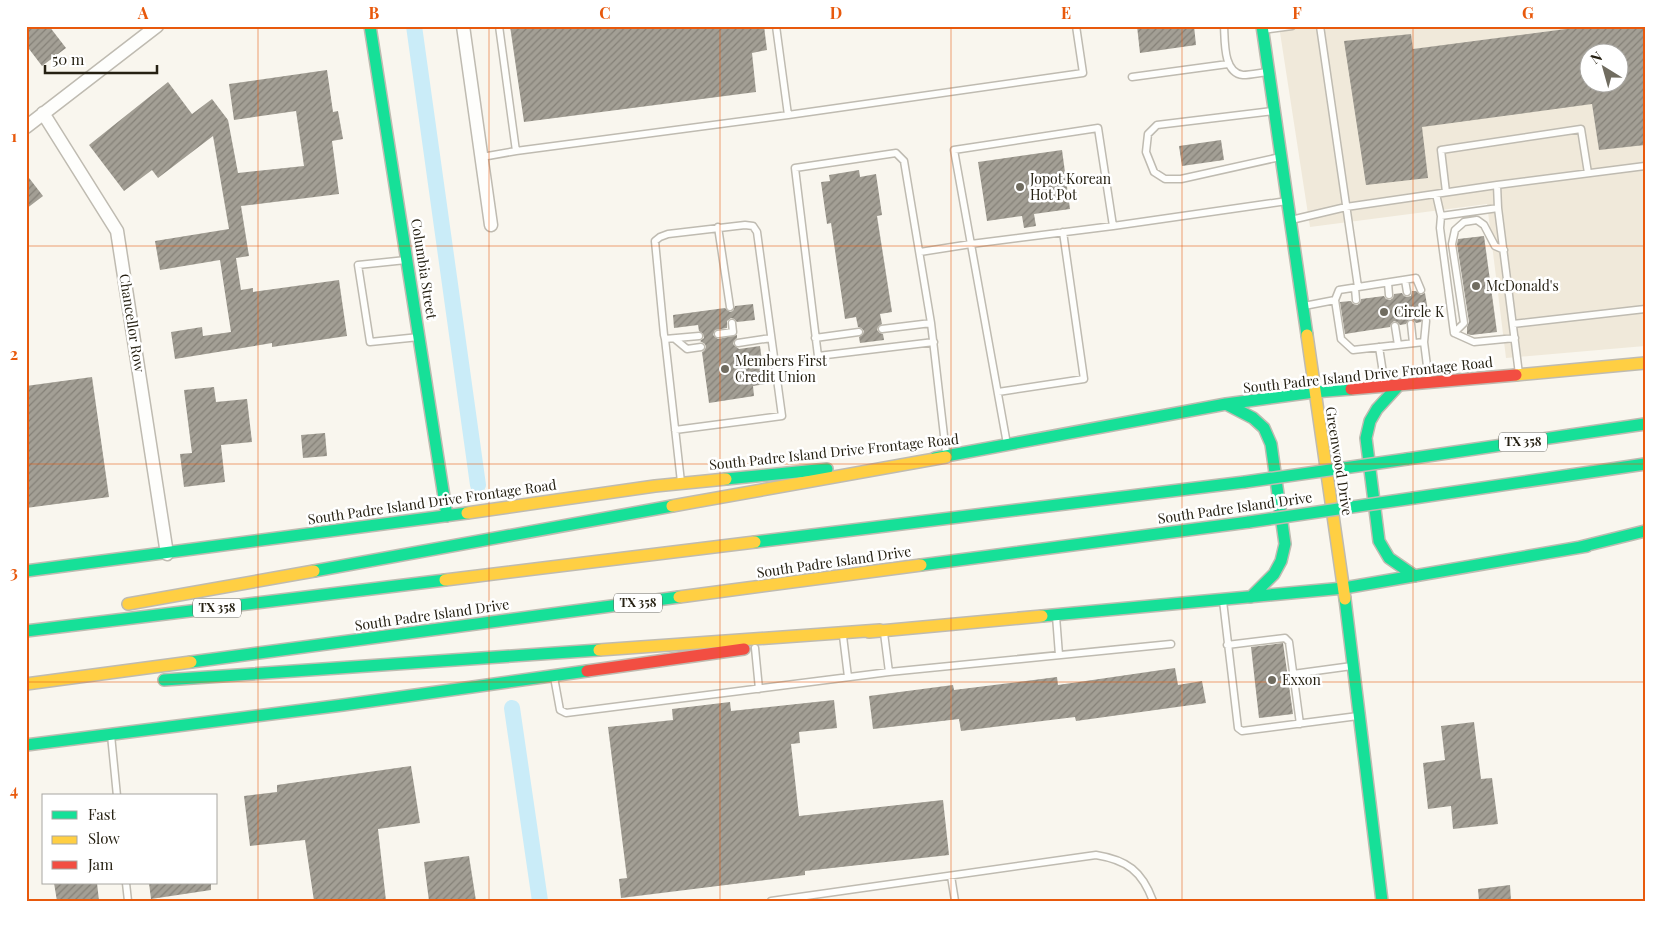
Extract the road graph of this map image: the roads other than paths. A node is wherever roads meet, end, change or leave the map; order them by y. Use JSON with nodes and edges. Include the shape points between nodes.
{"nodes":[{"id":1,"x":157,"y":26,"type":"edge"},
{"id":2,"x":370,"y":26,"type":"edge"},
{"id":3,"x":463,"y":26,"type":"edge"},
{"id":4,"x":499,"y":26,"type":"edge"},
{"id":5,"x":776,"y":26,"type":"edge"},
{"id":6,"x":1076,"y":26,"type":"edge"},
{"id":7,"x":1224,"y":26,"type":"edge"},
{"id":8,"x":1292,"y":26,"type":"edge"},
{"id":9,"x":1320,"y":26,"type":"edge"},
{"id":10,"x":1262,"y":28,"type":"edge"},
{"id":11,"x":1228,"y":64,"type":"junction"},
{"id":12,"x":1268,"y":71,"type":"junction"},
{"id":13,"x":1132,"y":77,"type":"dead end"},
{"id":14,"x":1274,"y":111,"type":"junction"},
{"id":15,"x":43,"y":113,"type":"junction"},
{"id":16,"x":788,"y":115,"type":"junction"},
{"id":17,"x":26,"y":126,"type":"edge"},
{"id":18,"x":516,"y":151,"type":"junction"},
{"id":19,"x":482,"y":157,"type":"junction"},
{"id":20,"x":1280,"y":157,"type":"junction"},
{"id":21,"x":1645,"y":166,"type":"edge"},
{"id":22,"x":1588,"y":173,"type":"junction"},
{"id":23,"x":1497,"y":185,"type":"junction"},
{"id":24,"x":1446,"y":192,"type":"junction"},
{"id":25,"x":1436,"y":194,"type":"junction"},
{"id":26,"x":1286,"y":201,"type":"junction"},
{"id":27,"x":1346,"y":207,"type":"junction"},
{"id":28,"x":1498,"y":208,"type":"junction"},
{"id":29,"x":1441,"y":216,"type":"junction"},
{"id":30,"x":1289,"y":221,"type":"junction"},
{"id":31,"x":491,"y":225,"type":"dead end"},
{"id":32,"x":1113,"y":226,"type":"junction"},
{"id":33,"x":718,"y":228,"type":"junction"},
{"id":34,"x":1063,"y":232,"type":"junction"},
{"id":35,"x":971,"y":244,"type":"junction"},
{"id":36,"x":1504,"y":250,"type":"junction"},
{"id":37,"x":920,"y":252,"type":"junction"},
{"id":38,"x":407,"y":260,"type":"junction"},
{"id":39,"x":1405,"y":280,"type":"junction"},
{"id":40,"x":1388,"y":283,"type":"junction"},
{"id":41,"x":1356,"y":288,"type":"junction"},
{"id":42,"x":1421,"y":290,"type":"dead end"},
{"id":43,"x":1407,"y":292,"type":"dead end"},
{"id":44,"x":1389,"y":295,"type":"dead end"},
{"id":45,"x":1334,"y":300,"type":"junction"},
{"id":46,"x":1356,"y":300,"type":"dead end"},
{"id":47,"x":1302,"y":306,"type":"junction"},
{"id":48,"x":730,"y":307,"type":"dead end"},
{"id":49,"x":1645,"y":309,"type":"edge"},
{"id":50,"x":1426,"y":321,"type":"dead end"},
{"id":51,"x":732,"y":323,"type":"dead end"},
{"id":52,"x":932,"y":323,"type":"junction"},
{"id":53,"x":1411,"y":324,"type":"dead end"},
{"id":54,"x":1514,"y":324,"type":"junction"},
{"id":55,"x":1395,"y":326,"type":"dead end"},
{"id":56,"x":882,"y":329,"type":"dead end"},
{"id":57,"x":858,"y":332,"type":"dead end"},
{"id":58,"x":1454,"y":333,"type":"junction"},
{"id":59,"x":718,"y":334,"type":"dead end"},
{"id":60,"x":419,"y":336,"type":"junction"},
{"id":61,"x":700,"y":336,"type":"dead end"},
{"id":62,"x":771,"y":338,"type":"junction"},
{"id":63,"x":815,"y":338,"type":"junction"},
{"id":64,"x":1515,"y":338,"type":"junction"},
{"id":65,"x":665,"y":339,"type":"junction"},
{"id":66,"x":675,"y":339,"type":"junction"},
{"id":67,"x":934,"y":342,"type":"junction"},
{"id":68,"x":1424,"y":342,"type":"junction"},
{"id":69,"x":1413,"y":343,"type":"junction"},
{"id":70,"x":738,"y":344,"type":"dead end"},
{"id":71,"x":1398,"y":345,"type":"junction"},
{"id":72,"x":1379,"y":347,"type":"junction"},
{"id":73,"x":701,"y":348,"type":"dead end"},
{"id":74,"x":1645,"y":363,"type":"edge"},
{"id":75,"x":1520,"y":375,"type":"junction"},
{"id":76,"x":1429,"y":383,"type":"junction"},
{"id":77,"x":1398,"y":386,"type":"junction"},
{"id":78,"x":1385,"y":387,"type":"junction"},
{"id":79,"x":998,"y":392,"type":"junction"},
{"id":80,"x":1314,"y":392,"type":"junction"},
{"id":81,"x":1226,"y":404,"type":"junction"},
{"id":82,"x":1645,"y":424,"type":"edge"},
{"id":83,"x":675,"y":430,"type":"junction"},
{"id":84,"x":1007,"y":445,"type":"junction"},
{"id":85,"x":946,"y":457,"type":"junction"},
{"id":86,"x":1645,"y":464,"type":"edge"},
{"id":87,"x":681,"y":484,"type":"junction"},
{"id":88,"x":448,"y":516,"type":"junction"},
{"id":89,"x":1645,"y":532,"type":"edge"},
{"id":90,"x":1645,"y":537,"type":"edge"},
{"id":91,"x":1576,"y":548,"type":"junction"},
{"id":92,"x":167,"y":554,"type":"junction"},
{"id":93,"x":26,"y":571,"type":"edge"},
{"id":94,"x":1415,"y":576,"type":"junction"},
{"id":95,"x":1344,"y":588,"type":"junction"},
{"id":96,"x":1251,"y":597,"type":"junction"},
{"id":97,"x":1223,"y":600,"type":"junction"},
{"id":98,"x":114,"y":607,"type":"dead end"},
{"id":99,"x":85,"y":612,"type":"dead end"},
{"id":100,"x":1056,"y":614,"type":"junction"},
{"id":101,"x":26,"y":623,"type":"edge"},
{"id":102,"x":882,"y":630,"type":"junction"},
{"id":103,"x":26,"y":631,"type":"edge"},
{"id":104,"x":843,"y":636,"type":"junction"},
{"id":105,"x":1171,"y":644,"type":"dead end"},
{"id":106,"x":1227,"y":645,"type":"junction"},
{"id":107,"x":755,"y":648,"type":"junction"},
{"id":108,"x":1059,"y":655,"type":"junction"},
{"id":109,"x":1353,"y":666,"type":"junction"},
{"id":110,"x":889,"y":672,"type":"junction"},
{"id":111,"x":1293,"y":674,"type":"junction"},
{"id":112,"x":554,"y":676,"type":"junction"},
{"id":113,"x":848,"y":677,"type":"junction"},
{"id":114,"x":155,"y":680,"type":"dead end"},
{"id":115,"x":126,"y":682,"type":"dead end"},
{"id":116,"x":26,"y":684,"type":"edge"},
{"id":117,"x":759,"y":688,"type":"junction"},
{"id":118,"x":26,"y":689,"type":"edge"},
{"id":119,"x":1359,"y":716,"type":"junction"},
{"id":120,"x":1300,"y":724,"type":"junction"},
{"id":121,"x":111,"y":735,"type":"junction"},
{"id":122,"x":26,"y":746,"type":"edge"},
{"id":123,"x":117,"y":794,"type":"edge"},
{"id":124,"x":951,"y":876,"type":"junction"},
{"id":125,"x":126,"y":884,"type":"edge"},
{"id":126,"x":128,"y":901,"type":"edge"},
{"id":127,"x":770,"y":901,"type":"edge"},
{"id":128,"x":955,"y":901,"type":"edge"},
{"id":129,"x":1154,"y":901,"type":"edge"},
{"id":130,"x":1382,"y":901,"type":"edge"}],
"edges":[{"from":1,"to":15,"type":"street"},
{"from":2,"to":38,"type":"main road","name":"Columbia Street"},
{"from":3,"to":19,"type":"street"},
{"from":4,"to":18,"type":"lane"},
{"from":5,"to":16,"type":"lane"},
{"from":6,"to":16,"type":"lane","via":[[1083,73]]},
{"from":7,"to":11,"type":"lane"},
{"from":8,"to":10,"type":"lane"},
{"from":9,"to":27,"type":"lane"},
{"from":10,"to":12,"type":"main road","name":"Greenwood Drive"},
{"from":11,"to":12,"type":"lane","via":[[1242,75]]},
{"from":11,"to":13,"type":"lane"},
{"from":12,"to":14,"type":"main road","name":"Greenwood Drive"},
{"from":14,"to":20,"type":"main road","name":"Greenwood Drive"},
{"from":14,"to":20,"type":"lane","via":[[1157,125],[1148,134],[1146,152],[1154,172],[1165,179],[1181,179]]},
{"from":15,"to":17,"type":"street"},
{"from":15,"to":92,"type":"street","name":"Chancellor Row","via":[[118,231]]},
{"from":16,"to":18,"type":"lane"},
{"from":18,"to":19,"type":"lane"},
{"from":19,"to":31,"type":"street"},
{"from":20,"to":26,"type":"main road","name":"Greenwood Drive"},
{"from":21,"to":22,"type":"lane"},
{"from":22,"to":23,"type":"lane"},
{"from":22,"to":24,"type":"lane","via":[[1581,129],[1441,150]]},
{"from":23,"to":24,"type":"lane"},
{"from":23,"to":28,"type":"lane"},
{"from":24,"to":25,"type":"lane"},
{"from":25,"to":27,"type":"lane"},
{"from":25,"to":29,"type":"lane"},
{"from":26,"to":30,"type":"main road","name":"Greenwood Drive"},
{"from":26,"to":32,"type":"lane"},
{"from":27,"to":30,"type":"lane"},
{"from":27,"to":41,"type":"lane"},
{"from":28,"to":29,"type":"lane"},
{"from":28,"to":36,"type":"lane"},
{"from":29,"to":58,"type":"lane"},
{"from":30,"to":47,"type":"main road","name":"Greenwood Drive"},
{"from":32,"to":34,"type":"lane"},
{"from":32,"to":35,"type":"lane","via":[[1098,128],[954,150]]},
{"from":33,"to":48,"type":"lane"},
{"from":33,"to":62,"type":"lane","via":[[753,226],[757,232]]},
{"from":33,"to":65,"type":"lane","via":[[668,234],[655,241]]},
{"from":34,"to":35,"type":"lane"},
{"from":34,"to":79,"type":"lane","via":[[1084,379]]},
{"from":35,"to":37,"type":"lane"},
{"from":35,"to":79,"type":"lane"},
{"from":36,"to":54,"type":"lane"},
{"from":36,"to":58,"type":"lane","via":[[1495,246],[1484,225],[1477,220],[1464,222],[1455,230],[1452,244],[1464,323]]},
{"from":37,"to":52,"type":"lane"},
{"from":37,"to":63,"type":"lane","via":[[904,161],[896,153],[794,168]]},
{"from":38,"to":60,"type":"main road","name":"Columbia Street"},
{"from":38,"to":60,"type":"lane","via":[[358,265],[370,342]]},
{"from":39,"to":40,"type":"lane"},
{"from":39,"to":42,"type":"lane","via":[[1416,278]]},
{"from":39,"to":43,"type":"lane"},
{"from":40,"to":41,"type":"lane"},
{"from":40,"to":44,"type":"lane"},
{"from":41,"to":45,"type":"lane","via":[[1339,290]]},
{"from":41,"to":46,"type":"lane"},
{"from":45,"to":47,"type":"lane"},
{"from":45,"to":72,"type":"lane","via":[[1341,339],[1353,350]]},
{"from":47,"to":80,"type":"main road","name":"Greenwood Drive"},
{"from":49,"to":54,"type":"lane"},
{"from":50,"to":68,"type":"lane"},
{"from":51,"to":59,"type":"lane","via":[[733,332]]},
{"from":52,"to":56,"type":"lane"},
{"from":52,"to":67,"type":"lane"},
{"from":53,"to":69,"type":"lane"},
{"from":54,"to":64,"type":"lane"},
{"from":55,"to":71,"type":"lane"},
{"from":57,"to":63,"type":"lane"},
{"from":58,"to":64,"type":"lane","via":[[1474,342]]},
{"from":60,"to":88,"type":"main road","name":"Columbia Street"},
{"from":61,"to":66,"type":"lane"},
{"from":62,"to":70,"type":"lane"},
{"from":62,"to":83,"type":"lane","via":[[782,416]]},
{"from":63,"to":67,"type":"lane","via":[[818,356]]},
{"from":64,"to":75,"type":"lane"},
{"from":65,"to":66,"type":"lane"},
{"from":65,"to":83,"type":"lane"},
{"from":66,"to":73,"type":"lane","via":[[687,349]]},
{"from":67,"to":85,"type":"lane"},
{"from":68,"to":69,"type":"lane"},
{"from":68,"to":76,"type":"lane"},
{"from":69,"to":71,"type":"lane"},
{"from":71,"to":72,"type":"lane"},
{"from":72,"to":78,"type":"lane"},
{"from":74,"to":75,"type":"main road","name":"South Padre Island Drive Frontage Road"},
{"from":75,"to":76,"type":"main road","name":"South Padre Island Drive Frontage Road"},
{"from":76,"to":77,"type":"main road","name":"South Padre Island Drive Frontage Road"},
{"from":77,"to":78,"type":"main road","name":"South Padre Island Drive Frontage Road"},
{"from":77,"to":94,"type":"main road","via":[[1374,411],[1366,438],[1379,541],[1389,558]]},
{"from":78,"to":80,"type":"main road","name":"South Padre Island Drive Frontage Road"},
{"from":79,"to":84,"type":"lane"},
{"from":80,"to":81,"type":"main road","name":"South Padre Island Drive Frontage Road"},
{"from":80,"to":95,"type":"main road","name":"Greenwood Drive"},
{"from":81,"to":84,"type":"main road","name":"South Padre Island Drive Frontage Road"},
{"from":81,"to":96,"type":"main road","via":[[1253,418],[1264,428],[1271,444],[1285,544],[1284,558],[1276,571]]},
{"from":82,"to":103,"type":"main road","name":"South Padre Island Drive","number":"TX 358","bridge":true,"via":[[1245,482]]},
{"from":83,"to":87,"type":"lane"},
{"from":84,"to":85,"type":"main road","name":"South Padre Island Drive Frontage Road"},
{"from":85,"to":87,"type":"main road","name":"South Padre Island Drive Frontage Road"},
{"from":85,"to":98,"type":"main road"},
{"from":86,"to":116,"type":"main road","name":"South Padre Island Drive","number":"TX 358","bridge":true,"via":[[1250,522]]},
{"from":87,"to":88,"type":"main road","name":"South Padre Island Drive Frontage Road"},
{"from":88,"to":92,"type":"main road","name":"South Padre Island Drive Frontage Road"},
{"from":89,"to":91,"type":"main road"},
{"from":90,"to":91,"type":"main road"},
{"from":91,"to":94,"type":"main road"},
{"from":92,"to":93,"type":"main road","name":"South Padre Island Drive Frontage Road"},
{"from":94,"to":95,"type":"main road"},
{"from":95,"to":96,"type":"main road"},
{"from":95,"to":109,"type":"main road","name":"Greenwood Drive"},
{"from":96,"to":97,"type":"main road"},
{"from":97,"to":100,"type":"main road"},
{"from":97,"to":106,"type":"lane"},
{"from":99,"to":101,"type":"main road"},
{"from":100,"to":102,"type":"main road"},
{"from":100,"to":108,"type":"lane"},
{"from":102,"to":104,"type":"main road"},
{"from":102,"to":110,"type":"lane"},
{"from":102,"to":114,"type":"main road"},
{"from":104,"to":107,"type":"main road"},
{"from":104,"to":113,"type":"lane"},
{"from":105,"to":108,"type":"lane"},
{"from":106,"to":111,"type":"lane","via":[[1285,638],[1289,642]]},
{"from":106,"to":120,"type":"lane","via":[[1238,728],[1242,731]]},
{"from":107,"to":112,"type":"main road"},
{"from":107,"to":117,"type":"lane"},
{"from":108,"to":110,"type":"lane"},
{"from":109,"to":111,"type":"lane"},
{"from":109,"to":119,"type":"main road","name":"Greenwood Drive"},
{"from":110,"to":113,"type":"lane"},
{"from":111,"to":120,"type":"lane"},
{"from":112,"to":117,"type":"lane","via":[[560,710],[566,714]]},
{"from":112,"to":121,"type":"main road"},
{"from":113,"to":117,"type":"lane"},
{"from":115,"to":118,"type":"main road"},
{"from":119,"to":120,"type":"lane"},
{"from":119,"to":130,"type":"main road","name":"Greenwood Drive"},
{"from":121,"to":122,"type":"main road"},
{"from":121,"to":123,"type":"lane"},
{"from":124,"to":127,"type":"lane"},
{"from":124,"to":128,"type":"lane"},
{"from":124,"to":129,"type":"lane","via":[[1096,855],[1115,858],[1136,870]]},
{"from":125,"to":126,"type":"lane"}]}
